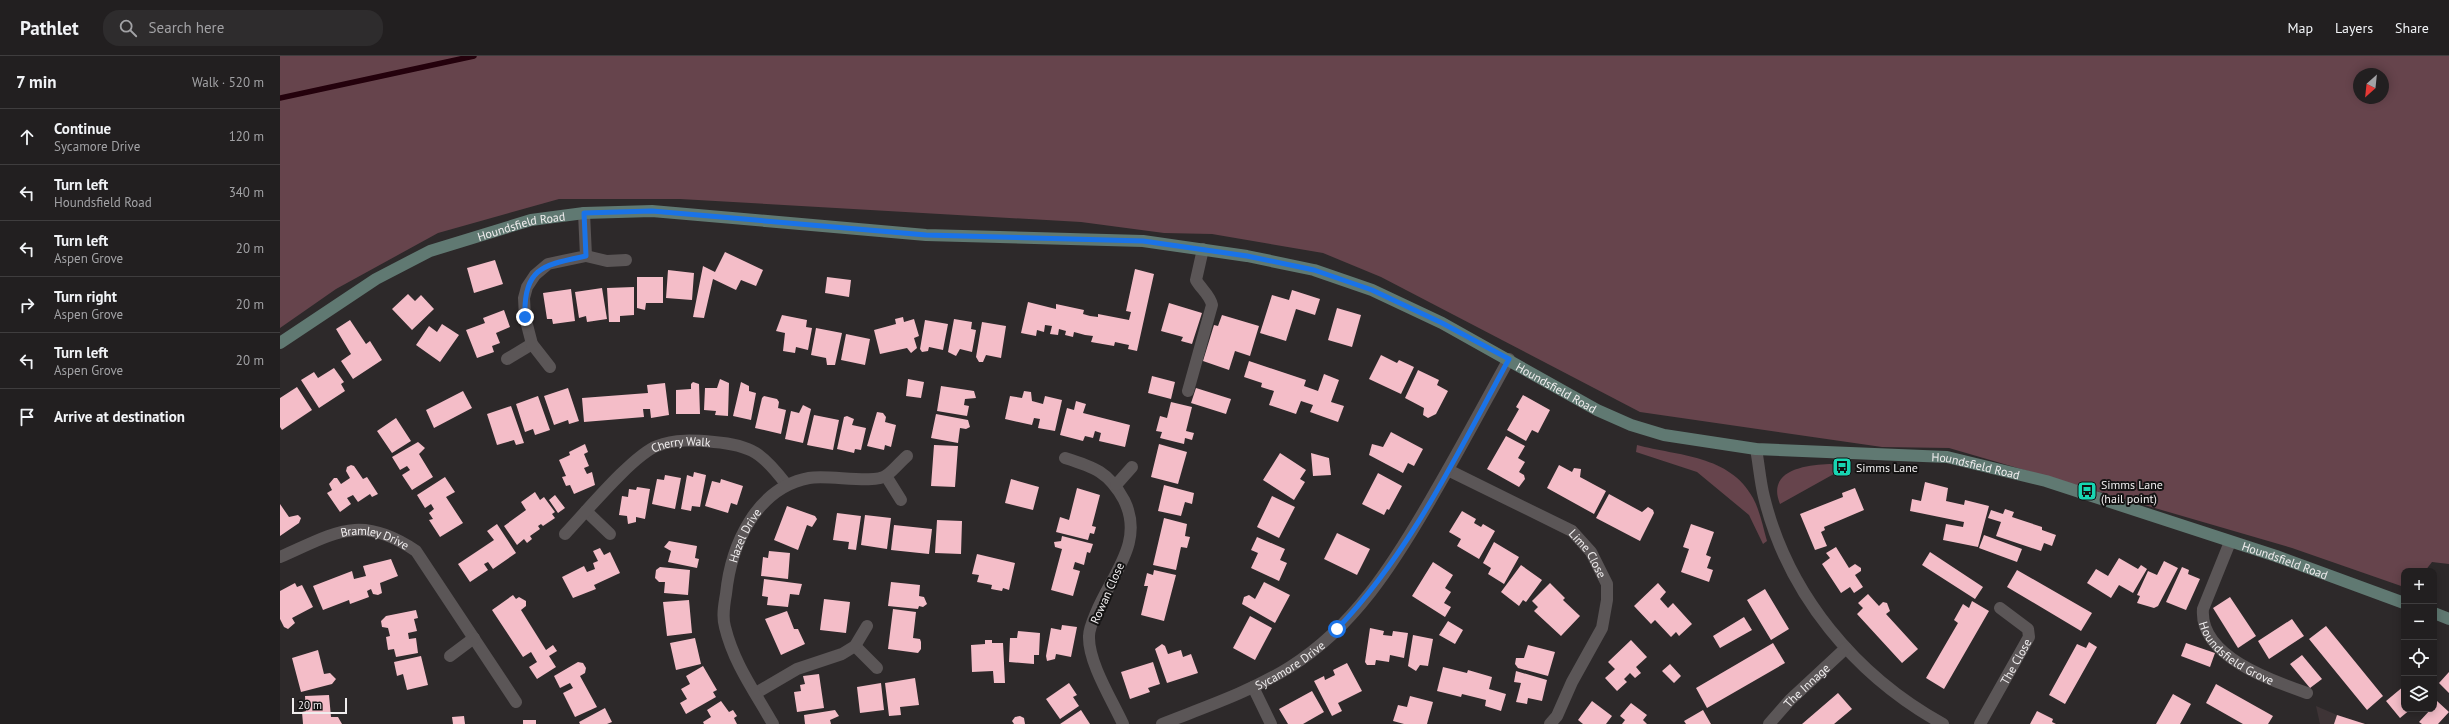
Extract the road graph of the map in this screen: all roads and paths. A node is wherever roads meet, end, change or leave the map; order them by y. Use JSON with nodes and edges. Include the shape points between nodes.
{"nodes":[{"id":1,"x":584,"y":213,"type":"junction"},
{"id":2,"x":1203,"y":249,"type":"junction"},
{"id":3,"x":586,"y":256,"type":"junction"},
{"id":4,"x":626,"y":260,"type":"dead end"},
{"id":5,"x":280,"y":343,"type":"edge"},
{"id":6,"x":532,"y":344,"type":"junction"},
{"id":7,"x":507,"y":358,"type":"dead end"},
{"id":8,"x":1509,"y":359,"type":"junction"},
{"id":9,"x":550,"y":367,"type":"dead end"},
{"id":10,"x":1188,"y":391,"type":"dead end"},
{"id":11,"x":1756,"y":449,"type":"junction"},
{"id":12,"x":907,"y":456,"type":"dead end"},
{"id":13,"x":1065,"y":458,"type":"dead end"},
{"id":14,"x":1132,"y":467,"type":"dead end"},
{"id":15,"x":1448,"y":470,"type":"junction"},
{"id":16,"x":886,"y":476,"type":"junction"},
{"id":17,"x":786,"y":484,"type":"junction"},
{"id":18,"x":1116,"y":485,"type":"junction"},
{"id":19,"x":901,"y":500,"type":"dead end"},
{"id":20,"x":586,"y":511,"type":"junction"},
{"id":21,"x":565,"y":534,"type":"dead end"},
{"id":22,"x":610,"y":534,"type":"dead end"},
{"id":23,"x":2230,"y":542,"type":"junction"},
{"id":24,"x":280,"y":557,"type":"edge"},
{"id":25,"x":2401,"y":602,"type":"edge"},
{"id":26,"x":2000,"y":608,"type":"dead end"},
{"id":27,"x":2437,"y":614,"type":"edge"},
{"id":28,"x":2449,"y":619,"type":"edge"},
{"id":29,"x":868,"y":626,"type":"dead end"},
{"id":30,"x":474,"y":638,"type":"junction"},
{"id":31,"x":855,"y":646,"type":"junction"},
{"id":32,"x":1846,"y":648,"type":"junction"},
{"id":33,"x":450,"y":656,"type":"dead end"},
{"id":34,"x":877,"y":668,"type":"dead end"},
{"id":35,"x":1253,"y":687,"type":"junction"},
{"id":36,"x":756,"y":693,"type":"junction"},
{"id":37,"x":2307,"y":693,"type":"dead end"},
{"id":38,"x":516,"y":702,"type":"dead end"},
{"id":39,"x":773,"y":724,"type":"edge"},
{"id":40,"x":1123,"y":724,"type":"edge"},
{"id":41,"x":1162,"y":724,"type":"edge"},
{"id":42,"x":1271,"y":724,"type":"edge"},
{"id":43,"x":1550,"y":724,"type":"edge"},
{"id":44,"x":1769,"y":724,"type":"edge"},
{"id":45,"x":1944,"y":724,"type":"edge"},
{"id":46,"x":1980,"y":724,"type":"edge"}],
"edges":[{"from":1,"to":2,"type":"street","name":"Houndsfield Road","via":[[652,211],[926,235],[1143,241]]},
{"from":1,"to":3,"type":"street"},
{"from":1,"to":5,"type":"street","name":"Houndsfield Road","via":[[531,220],[430,251],[376,279]]},
{"from":2,"to":8,"type":"street","name":"Houndsfield Road","via":[[1314,270],[1372,290],[1442,323]]},
{"from":2,"to":10,"type":"street","via":[[1196,280],[1201,290],[1210,298],[1212,305]]},
{"from":3,"to":4,"type":"street","via":[[607,261]]},
{"from":3,"to":6,"type":"street","via":[[548,264],[527,287],[524,298],[525,317]]},
{"from":6,"to":7,"type":"street"},
{"from":6,"to":9,"type":"street"},
{"from":8,"to":11,"type":"street","name":"Houndsfield Road","via":[[1596,410],[1631,425],[1664,435]]},
{"from":8,"to":15,"type":"street","name":"Sycamore Drive"},
{"from":11,"to":23,"type":"street","name":"Houndsfield Road","via":[[1947,457],[2046,481]]},
{"from":11,"to":32,"type":"street","via":[[1764,496],[1781,548],[1808,598],[1825,624]]},
{"from":12,"to":16,"type":"street"},
{"from":13,"to":18,"type":"street","name":"Rowan Close","via":[[1099,470]]},
{"from":14,"to":18,"type":"street"},
{"from":15,"to":35,"type":"street","name":"Sycamore Drive","via":[[1398,555],[1366,599],[1333,634],[1290,667]]},
{"from":15,"to":43,"type":"street","name":"Lime Close","via":[[1572,531],[1591,552],[1607,584],[1608,600],[1602,628],[1572,682],[1558,716]]},
{"from":16,"to":17,"type":"street","name":"Hazel Drive","via":[[868,479],[810,477]]},
{"from":16,"to":19,"type":"street"},
{"from":17,"to":20,"type":"street","name":"Cherry Walk","via":[[768,461],[745,446],[689,440],[670,442],[655,446],[637,459]]},
{"from":17,"to":36,"type":"street","name":"Hazel Drive","via":[[761,504],[753,516],[743,533],[727,580],[724,625],[732,654],[741,673]]},
{"from":18,"to":40,"type":"street","name":"Rowan Close","via":[[1130,513],[1131,540],[1101,601],[1089,635],[1090,650]]},
{"from":20,"to":21,"type":"street","name":"Cherry Walk"},
{"from":20,"to":22,"type":"street"},
{"from":23,"to":25,"type":"street","name":"Houndsfield Road"},
{"from":23,"to":37,"type":"street","name":"Houndsfield Grove","via":[[2203,609],[2202,620],[2212,641],[2258,676]]},
{"from":24,"to":30,"type":"street","name":"Bramley Drive","via":[[340,530],[374,530],[397,538],[416,550]]},
{"from":26,"to":46,"type":"street","name":"The Close","via":[[2028,629],[2029,637]]},
{"from":27,"to":28,"type":"street"},
{"from":29,"to":31,"type":"street"},
{"from":30,"to":33,"type":"street"},
{"from":30,"to":38,"type":"street","name":"Bramley Drive"},
{"from":31,"to":34,"type":"street"},
{"from":31,"to":36,"type":"street","via":[[842,654],[797,669]]},
{"from":32,"to":44,"type":"street","name":"The Innage","via":[[1790,700]]},
{"from":32,"to":45,"type":"street","via":[[1881,684],[1911,706]]},
{"from":35,"to":41,"type":"street","name":"Sycamore Drive"},
{"from":35,"to":42,"type":"street"},
{"from":36,"to":39,"type":"street","name":"Hazel Drive"}]}
